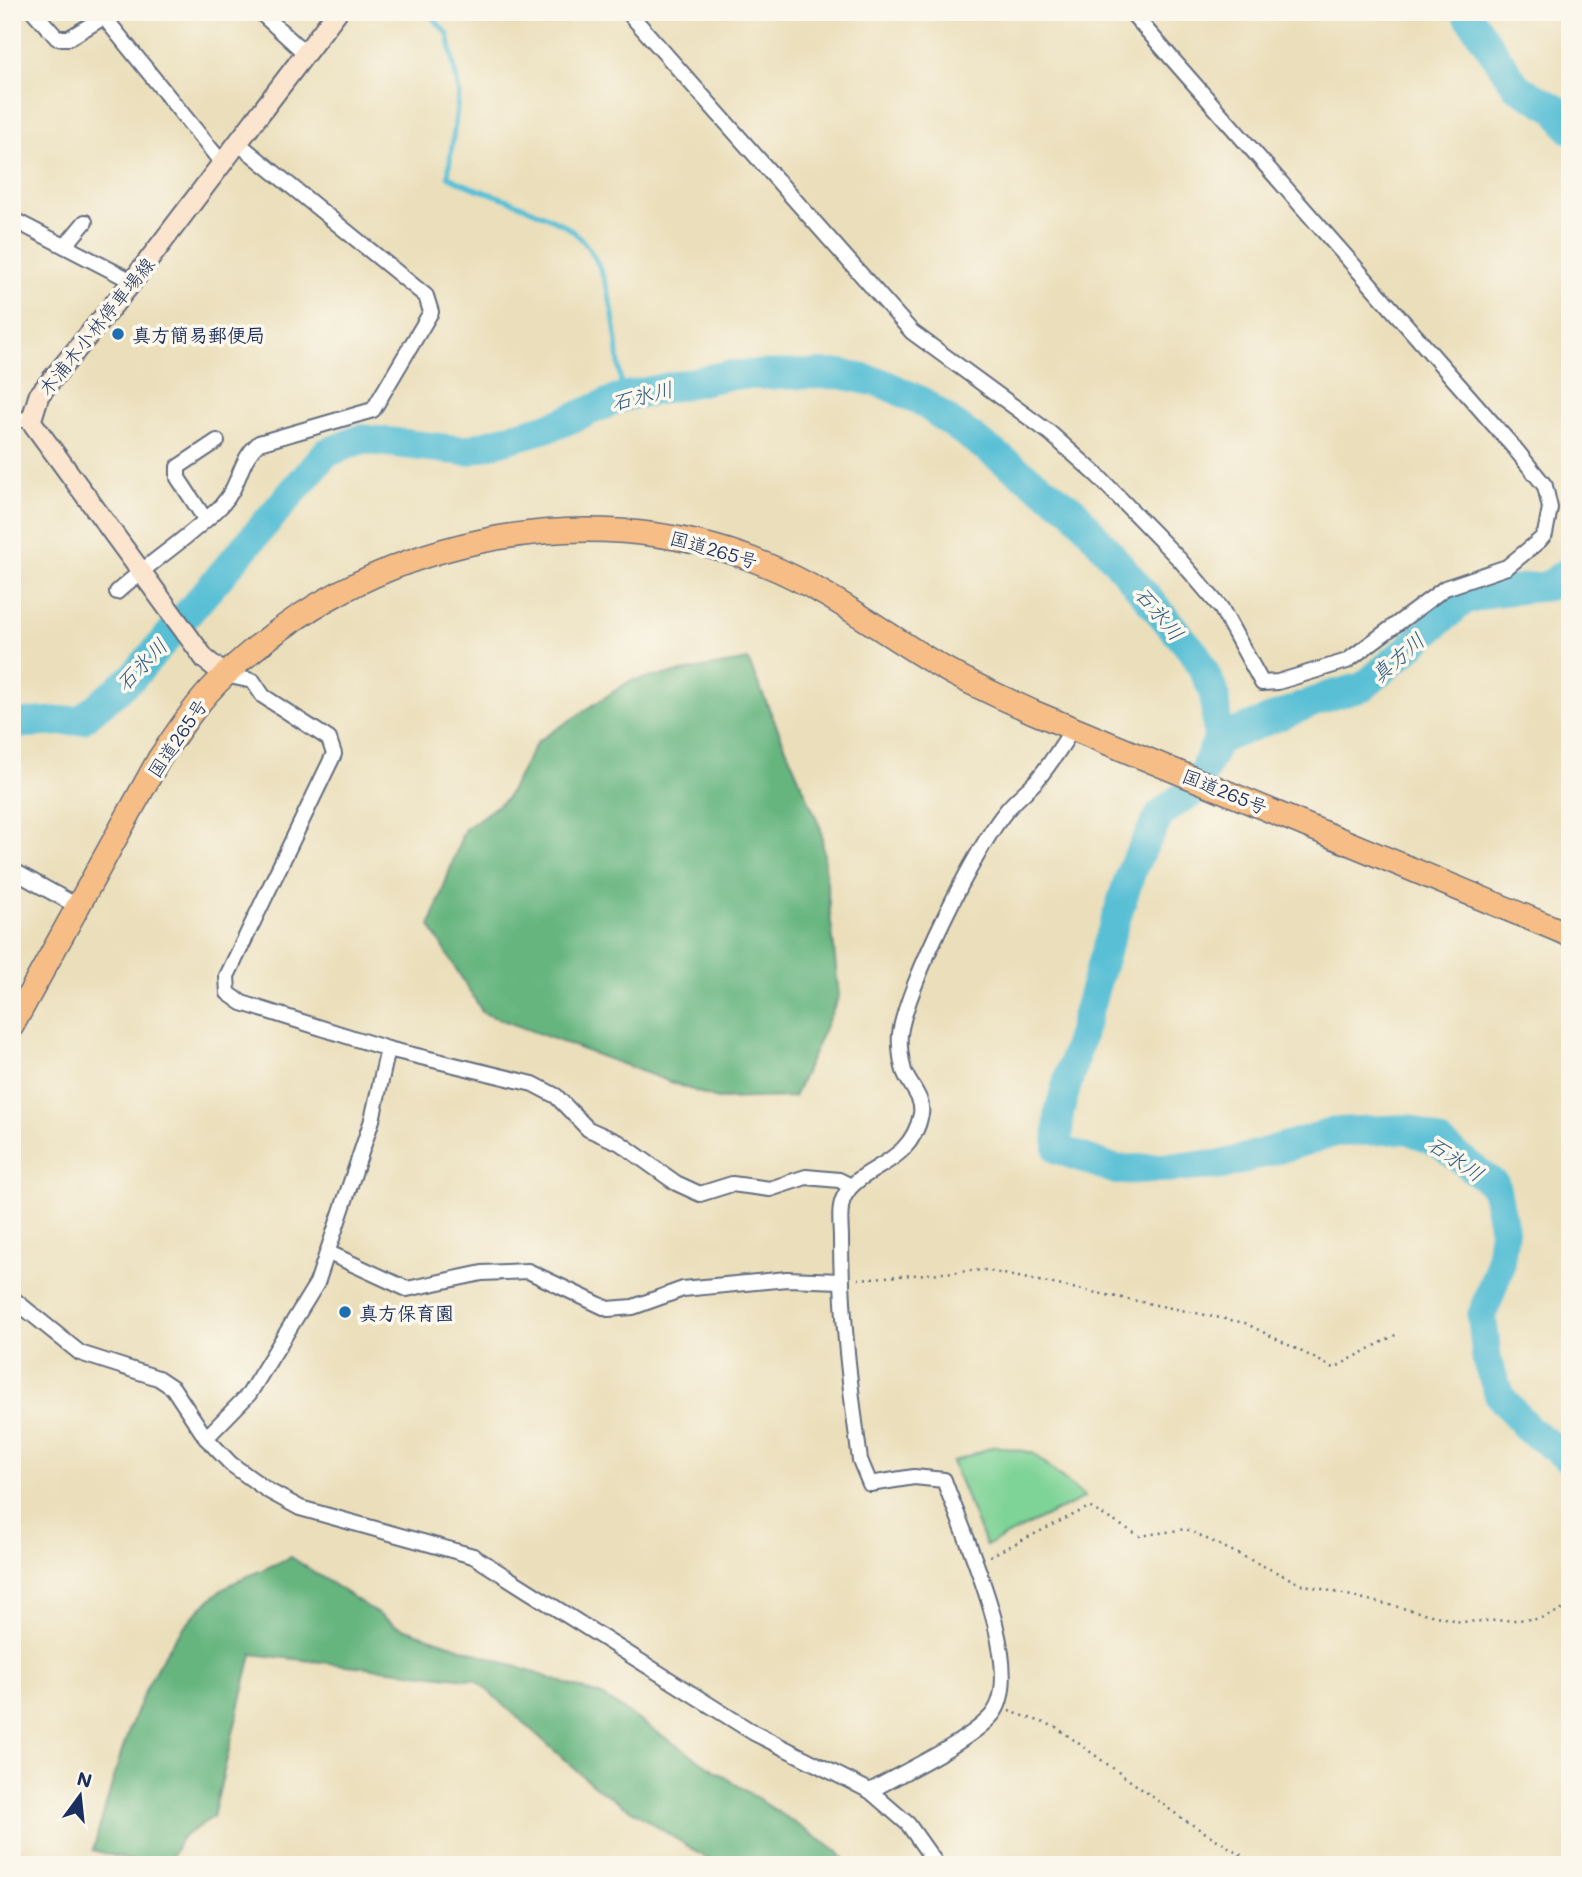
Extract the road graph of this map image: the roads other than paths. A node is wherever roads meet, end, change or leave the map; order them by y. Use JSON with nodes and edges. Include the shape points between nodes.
{"nodes":[{"id":1,"x":34,"y":12,"type":"edge"},
{"id":2,"x":260,"y":12,"type":"edge"},
{"id":3,"x":337,"y":12,"type":"edge"},
{"id":4,"x":628,"y":12,"type":"edge"},
{"id":5,"x":1131,"y":12,"type":"edge"},
{"id":6,"x":306,"y":54,"type":"junction"},
{"id":7,"x":238,"y":143,"type":"junction"},
{"id":8,"x":222,"y":163,"type":"junction"},
{"id":9,"x":12,"y":219,"type":"edge"},
{"id":10,"x":85,"y":222,"type":"dead end"},
{"id":11,"x":65,"y":246,"type":"junction"},
{"id":12,"x":132,"y":281,"type":"junction"},
{"id":13,"x":22,"y":420,"type":"edge"},
{"id":14,"x":217,"y":441,"type":"dead end"},
{"id":15,"x":205,"y":519,"type":"junction"},
{"id":16,"x":144,"y":573,"type":"junction"},
{"id":17,"x":117,"y":592,"type":"dead end"},
{"id":18,"x":225,"y":675,"type":"junction"},
{"id":19,"x":1073,"y":728,"type":"junction"},
{"id":20,"x":12,"y":870,"type":"edge"},
{"id":21,"x":79,"y":907,"type":"junction"},
{"id":22,"x":1570,"y":935,"type":"edge"},
{"id":23,"x":12,"y":1026,"type":"edge"},
{"id":24,"x":388,"y":1049,"type":"junction"},
{"id":25,"x":851,"y":1186,"type":"junction"},
{"id":26,"x":329,"y":1253,"type":"junction"},
{"id":27,"x":841,"y":1281,"type":"junction"},
{"id":28,"x":12,"y":1298,"type":"edge"},
{"id":29,"x":206,"y":1437,"type":"junction"},
{"id":30,"x":870,"y":1791,"type":"junction"},
{"id":31,"x":937,"y":1865,"type":"edge"}],
"edges":[{"from":1,"to":8,"type":"street","via":[[57,38],[69,38],[104,17]]},
{"from":2,"to":6,"type":"street"},
{"from":3,"to":6,"type":"main road","name":"木浦木小林停車場線"},
{"from":4,"to":5,"type":"street","via":[[912,332],[1050,433],[1098,476],[1220,608],[1262,683],[1278,682],[1347,661],[1445,588],[1507,567],[1545,534],[1550,508],[1545,486],[1516,450]]},
{"from":6,"to":7,"type":"main road","name":"木浦木小林停車場線"},
{"from":7,"to":8,"type":"main road","name":"木浦木小林停車場線"},
{"from":7,"to":15,"type":"street","via":[[426,296],[431,312],[373,410],[259,443],[246,454],[235,489]]},
{"from":8,"to":12,"type":"main road","name":"木浦木小林停車場線"},
{"from":9,"to":11,"type":"street"},
{"from":10,"to":11,"type":"street"},
{"from":11,"to":12,"type":"street"},
{"from":12,"to":13,"type":"main road","name":"木浦木小林停車場線"},
{"from":13,"to":16,"type":"main road","name":"木浦木小林停車場線","via":[[37,433]]},
{"from":14,"to":15,"type":"street","via":[[178,467],[178,478]]},
{"from":15,"to":16,"type":"street"},
{"from":16,"to":17,"type":"street"},
{"from":16,"to":18,"type":"main road","name":"木浦木小林停車場線","via":[[205,659]]},
{"from":18,"to":19,"type":"highway","name":"国道265号","via":[[301,617],[397,564],[461,545],[542,530],[604,529],[660,534],[764,563],[809,584],[962,679]]},
{"from":18,"to":21,"type":"highway","name":"国道265号","via":[[159,759]]},
{"from":18,"to":24,"type":"street","via":[[253,681],[262,696],[330,738],[334,754],[227,976],[228,993],[242,1003]]},
{"from":19,"to":22,"type":"highway","name":"国道265号"},
{"from":19,"to":25,"type":"street","via":[[990,833],[912,992],[900,1035],[904,1070],[922,1112],[915,1132],[885,1166]]},
{"from":20,"to":21,"type":"street"},
{"from":21,"to":23,"type":"highway","name":"国道265号"},
{"from":24,"to":25,"type":"street","via":[[533,1084],[556,1096],[588,1129],[620,1143],[676,1183],[701,1194],[732,1184],[770,1189],[806,1177],[839,1180]]},
{"from":24,"to":26,"type":"street","via":[[372,1120]]},
{"from":25,"to":27,"type":"street","via":[[841,1206]]},
{"from":26,"to":27,"type":"street","via":[[407,1289],[482,1273],[528,1271],[608,1309],[633,1307],[683,1289],[787,1279]]},
{"from":26,"to":29,"type":"street","via":[[317,1283],[249,1394]]},
{"from":27,"to":30,"type":"street","via":[[860,1460],[870,1484],[914,1477],[944,1480],[989,1600],[1004,1672],[1002,1695],[992,1714],[963,1738]]},
{"from":28,"to":29,"type":"street","via":[[80,1353],[158,1378],[173,1388]]},
{"from":29,"to":30,"type":"street","via":[[231,1464],[300,1508],[473,1556],[754,1733]]},
{"from":30,"to":31,"type":"street","via":[[908,1824]]}]}
